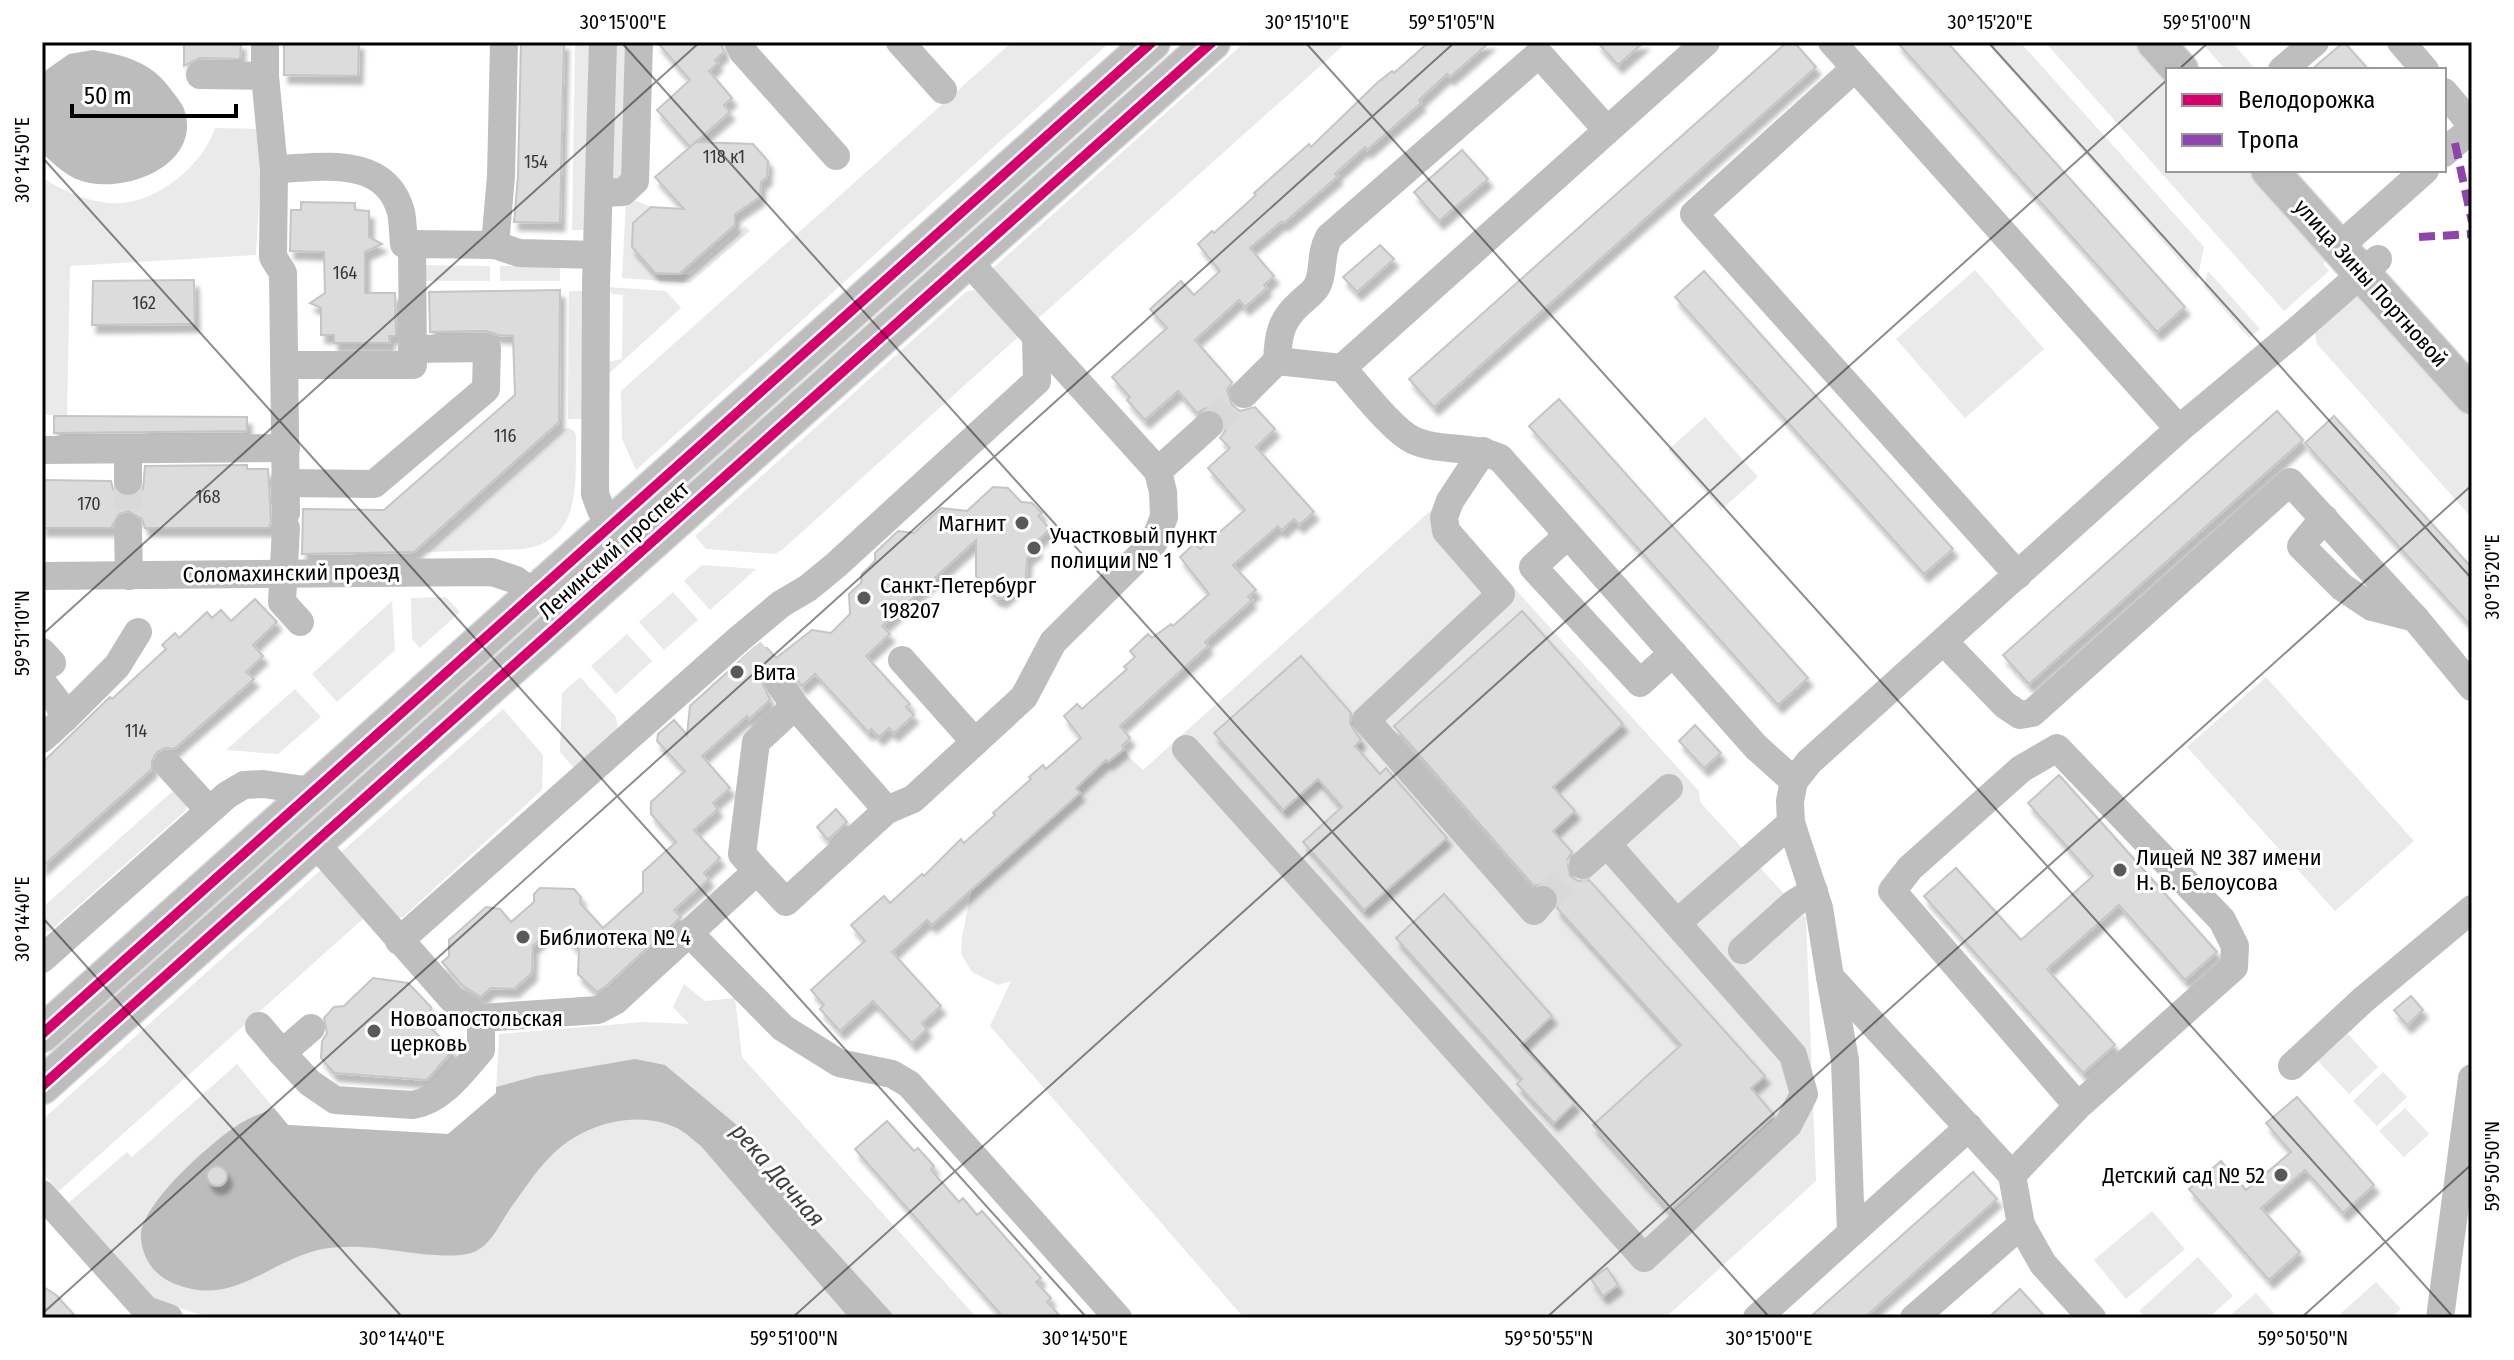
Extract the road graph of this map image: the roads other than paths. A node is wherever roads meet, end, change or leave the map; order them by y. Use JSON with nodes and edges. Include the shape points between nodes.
{"nodes":[{"id":1,"x":265,"y":42,"type":"edge"},
{"id":2,"x":504,"y":42,"type":"edge"},
{"id":3,"x":603,"y":42,"type":"edge"},
{"id":4,"x":639,"y":42,"type":"edge"},
{"id":5,"x":738,"y":42,"type":"edge"},
{"id":6,"x":900,"y":42,"type":"edge"},
{"id":7,"x":1152,"y":42,"type":"edge"},
{"id":8,"x":1212,"y":42,"type":"edge"},
{"id":9,"x":1706,"y":42,"type":"edge"},
{"id":10,"x":1832,"y":42,"type":"edge"},
{"id":11,"x":2155,"y":42,"type":"edge"},
{"id":12,"x":2184,"y":42,"type":"edge"},
{"id":13,"x":2315,"y":42,"type":"edge"},
{"id":14,"x":2401,"y":42,"type":"edge"},
{"id":15,"x":1855,"y":68,"type":"junction"},
{"id":16,"x":2178,"y":68,"type":"edge"},
{"id":17,"x":2207,"y":68,"type":"edge"},
{"id":18,"x":2284,"y":68,"type":"edge"},
{"id":19,"x":2423,"y":68,"type":"edge"},
{"id":20,"x":200,"y":75,"type":"dead end"},
{"id":21,"x":265,"y":76,"type":"junction"},
{"id":22,"x":943,"y":90,"type":"dead end"},
{"id":23,"x":2446,"y":94,"type":"edge"},
{"id":24,"x":2472,"y":126,"type":"edge"},
{"id":25,"x":1607,"y":130,"type":"junction"},
{"id":26,"x":2446,"y":151,"type":"edge"},
{"id":27,"x":836,"y":156,"type":"dead end"},
{"id":28,"x":274,"y":169,"type":"junction"},
{"id":29,"x":2271,"y":172,"type":"edge"},
{"id":30,"x":2299,"y":172,"type":"edge"},
{"id":31,"x":2423,"y":172,"type":"edge"},
{"id":32,"x":599,"y":193,"type":"junction"},
{"id":33,"x":412,"y":244,"type":"junction"},
{"id":34,"x":495,"y":245,"type":"junction"},
{"id":35,"x":2358,"y":253,"type":"junction"},
{"id":36,"x":597,"y":255,"type":"junction"},
{"id":37,"x":967,"y":260,"type":"junction"},
{"id":38,"x":1036,"y":337,"type":"junction"},
{"id":39,"x":412,"y":349,"type":"junction"},
{"id":40,"x":1277,"y":361,"type":"junction"},
{"id":41,"x":285,"y":365,"type":"junction"},
{"id":42,"x":2472,"y":365,"type":"edge"},
{"id":43,"x":1342,"y":368,"type":"junction"},
{"id":44,"x":1244,"y":394,"type":"tunnel mouth"},
{"id":45,"x":2472,"y":396,"type":"edge"},
{"id":46,"x":1209,"y":425,"type":"tunnel mouth"},
{"id":47,"x":2179,"y":429,"type":"junction"},
{"id":48,"x":286,"y":448,"type":"junction"},
{"id":49,"x":42,"y":450,"type":"edge"},
{"id":50,"x":128,"y":450,"type":"junction"},
{"id":51,"x":1483,"y":451,"type":"junction"},
{"id":52,"x":1158,"y":471,"type":"junction"},
{"id":53,"x":128,"y":481,"type":"tunnel mouth"},
{"id":54,"x":286,"y":483,"type":"junction"},
{"id":55,"x":613,"y":523,"type":"junction"},
{"id":56,"x":128,"y":528,"type":"tunnel mouth"},
{"id":57,"x":1568,"y":535,"type":"junction"},
{"id":58,"x":285,"y":573,"type":"junction"},
{"id":59,"x":2018,"y":575,"type":"junction"},
{"id":60,"x":42,"y":576,"type":"edge"},
{"id":61,"x":129,"y":576,"type":"junction"},
{"id":62,"x":534,"y":594,"type":"junction"},
{"id":63,"x":300,"y":622,"type":"dead end"},
{"id":64,"x":138,"y":632,"type":"dead end"},
{"id":65,"x":1944,"y":642,"type":"junction"},
{"id":66,"x":1673,"y":653,"type":"junction"},
{"id":67,"x":902,"y":660,"type":"dead end"},
{"id":68,"x":45,"y":666,"type":"edge"},
{"id":69,"x":2472,"y":687,"type":"edge"},
{"id":70,"x":65,"y":718,"type":"junction"},
{"id":71,"x":42,"y":739,"type":"edge"},
{"id":72,"x":975,"y":742,"type":"junction"},
{"id":73,"x":1186,"y":749,"type":"dead end"},
{"id":74,"x":168,"y":765,"type":"dead end"},
{"id":75,"x":1794,"y":781,"type":"junction"},
{"id":76,"x":1669,"y":788,"type":"dead end"},
{"id":77,"x":312,"y":791,"type":"junction"},
{"id":78,"x":209,"y":810,"type":"junction"},
{"id":79,"x":887,"y":810,"type":"junction"},
{"id":80,"x":1791,"y":823,"type":"junction"},
{"id":81,"x":315,"y":843,"type":"junction"},
{"id":82,"x":1607,"y":844,"type":"junction"},
{"id":83,"x":1583,"y":865,"type":"tunnel mouth"},
{"id":84,"x":757,"y":871,"type":"junction"},
{"id":85,"x":1814,"y":891,"type":"junction"},
{"id":86,"x":1543,"y":900,"type":"dead end"},
{"id":87,"x":2472,"y":909,"type":"edge"},
{"id":88,"x":1677,"y":923,"type":"junction"},
{"id":89,"x":689,"y":933,"type":"junction"},
{"id":90,"x":399,"y":941,"type":"junction"},
{"id":91,"x":1742,"y":950,"type":"dead end"},
{"id":92,"x":44,"y":953,"type":"edge"},
{"id":93,"x":1830,"y":977,"type":"junction"},
{"id":94,"x":481,"y":1018,"type":"junction"},
{"id":95,"x":259,"y":1026,"type":"dead end"},
{"id":96,"x":311,"y":1028,"type":"dead end"},
{"id":97,"x":42,"y":1034,"type":"edge"},
{"id":98,"x":282,"y":1053,"type":"junction"},
{"id":99,"x":2292,"y":1066,"type":"dead end"},
{"id":100,"x":2472,"y":1078,"type":"edge"},
{"id":101,"x":42,"y":1086,"type":"edge"},
{"id":102,"x":2078,"y":1106,"type":"junction"},
{"id":103,"x":1969,"y":1127,"type":"junction"},
{"id":104,"x":2012,"y":1175,"type":"junction"},
{"id":105,"x":42,"y":1194,"type":"edge"},
{"id":106,"x":2021,"y":1225,"type":"junction"},
{"id":107,"x":1851,"y":1233,"type":"junction"},
{"id":108,"x":1926,"y":1314,"type":"edge"},
{"id":109,"x":169,"y":1318,"type":"edge"},
{"id":110,"x":1118,"y":1318,"type":"edge"},
{"id":111,"x":1757,"y":1318,"type":"edge"},
{"id":112,"x":2092,"y":1318,"type":"edge"},
{"id":113,"x":2440,"y":1318,"type":"edge"}],
"edges":[{"from":1,"to":21,"type":"street"},
{"from":2,"to":34,"type":"street"},
{"from":3,"to":32,"type":"street"},
{"from":4,"to":32,"type":"street","via":[[635,181],[623,192]]},
{"from":5,"to":27,"type":"street"},
{"from":6,"to":22,"type":"street"},
{"from":7,"to":55,"type":"main road","name":"Ленинский проспект"},
{"from":8,"to":37,"type":"main road","name":"Ленинский проспект"},
{"from":9,"to":25,"type":"street"},
{"from":10,"to":15,"type":"street"},
{"from":11,"to":16,"type":"main road"},
{"from":12,"to":17,"type":"main road"},
{"from":13,"to":18,"type":"street"},
{"from":14,"to":19,"type":"street"},
{"from":15,"to":47,"type":"street"},
{"from":15,"to":59,"type":"street","via":[[1694,214]]},
{"from":20,"to":21,"type":"street"},
{"from":21,"to":28,"type":"street"},
{"from":23,"to":24,"type":"street"},
{"from":24,"to":26,"type":"street"},
{"from":25,"to":40,"type":"street","via":[[1539,54],[1329,237],[1316,288],[1288,313],[1278,332]]},
{"from":25,"to":43,"type":"street"},
{"from":28,"to":33,"type":"street","via":[[336,168],[375,174],[401,213],[404,244]]},
{"from":28,"to":41,"type":"street","via":[[273,257],[283,273]]},
{"from":29,"to":35,"type":"main road","name":"улица Зины Портновой"},
{"from":30,"to":35,"type":"main road","name":"улица Зины Портновой"},
{"from":31,"to":35,"type":"street"},
{"from":32,"to":36,"type":"street"},
{"from":33,"to":34,"type":"street"},
{"from":33,"to":39,"type":"street"},
{"from":34,"to":36,"type":"street","via":[[519,253]]},
{"from":35,"to":42,"type":"main road","name":"улица Зины Портновой"},
{"from":35,"to":45,"type":"main road","name":"улица Зины Портновой"},
{"from":35,"to":47,"type":"street"},
{"from":36,"to":55,"type":"street","via":[[595,494]]},
{"from":37,"to":38,"type":"street"},
{"from":37,"to":81,"type":"main road","name":"Ленинский проспект"},
{"from":38,"to":52,"type":"street"},
{"from":38,"to":90,"type":"street","via":[[1037,381],[836,565],[735,639]]},
{"from":39,"to":41,"type":"street","via":[[413,365]]},
{"from":39,"to":54,"type":"street","via":[[487,348],[486,389],[374,484]]},
{"from":40,"to":43,"type":"street"},
{"from":40,"to":44,"type":"street"},
{"from":41,"to":48,"type":"street"},
{"from":43,"to":51,"type":"street","via":[[1412,440]]},
{"from":46,"to":52,"type":"street"},
{"from":47,"to":59,"type":"street"},
{"from":48,"to":50,"type":"street"},
{"from":48,"to":54,"type":"street"},
{"from":49,"to":50,"type":"street"},
{"from":50,"to":53,"type":"street"},
{"from":51,"to":57,"type":"street","via":[[1500,458]]},
{"from":51,"to":86,"type":"street","via":[[1444,517],[1446,531],[1501,594],[1366,720],[1534,911]]},
{"from":52,"to":72,"type":"street","via":[[1164,517],[1154,542],[1053,642],[1024,697]]},
{"from":54,"to":58,"type":"street"},
{"from":55,"to":62,"type":"main road","name":"Ленинский проспект"},
{"from":56,"to":61,"type":"street"},
{"from":57,"to":66,"type":"street"},
{"from":57,"to":66,"type":"street","via":[[1533,567],[1640,683]]},
{"from":58,"to":61,"type":"street","name":"Соломахинский проезд"},
{"from":58,"to":62,"type":"street","name":"Соломахинский проезд","via":[[492,572],[516,580]]},
{"from":58,"to":63,"type":"street","via":[[282,602]]},
{"from":59,"to":65,"type":"street"},
{"from":60,"to":61,"type":"street","name":"Соломахинский проезд"},
{"from":62,"to":77,"type":"main road","name":"Ленинский проспект"},
{"from":64,"to":70,"type":"street","via":[[117,666]]},
{"from":65,"to":69,"type":"street","via":[[2005,705],[2020,715],[2032,713],[2290,482]]},
{"from":65,"to":75,"type":"street"},
{"from":66,"to":75,"type":"street","via":[[1756,747]]},
{"from":67,"to":72,"type":"street"},
{"from":68,"to":70,"type":"street"},
{"from":70,"to":71,"type":"street"},
{"from":72,"to":79,"type":"street","via":[[913,799]]},
{"from":73,"to":88,"type":"street","via":[[1644,1258],[1788,1125],[1804,1094],[1793,1055]]},
{"from":74,"to":78,"type":"street"},
{"from":75,"to":80,"type":"street"},
{"from":76,"to":82,"type":"street"},
{"from":77,"to":78,"type":"street","via":[[244,785]]},
{"from":77,"to":97,"type":"main road","name":"Ленинский проспект"},
{"from":78,"to":92,"type":"street"},
{"from":79,"to":84,"type":"street","via":[[786,902]]},
{"from":79,"to":84,"type":"street","via":[[788,695],[756,742],[742,854]]},
{"from":80,"to":85,"type":"street"},
{"from":80,"to":88,"type":"street"},
{"from":81,"to":90,"type":"street"},
{"from":81,"to":101,"type":"main road","name":"Ленинский проспект"},
{"from":82,"to":83,"type":"street"},
{"from":82,"to":88,"type":"street"},
{"from":84,"to":89,"type":"street"},
{"from":85,"to":91,"type":"street"},
{"from":85,"to":93,"type":"street"},
{"from":87,"to":99,"type":"street"},
{"from":89,"to":94,"type":"street","via":[[615,1001],[598,1010]]},
{"from":89,"to":110,"type":"street","via":[[783,1028],[839,1063],[892,1074],[909,1084]]},
{"from":90,"to":94,"type":"street","via":[[452,999]]},
{"from":93,"to":103,"type":"street"},
{"from":93,"to":107,"type":"street","via":[[1845,1060]]},
{"from":94,"to":98,"type":"street","via":[[481,1050],[438,1094],[413,1105],[335,1100]]},
{"from":95,"to":98,"type":"street"},
{"from":96,"to":98,"type":"street"},
{"from":100,"to":113,"type":"street"},
{"from":102,"to":102,"type":"street","via":[[2215,987],[2234,967],[2235,946],[2222,920],[2057,748],[2021,769],[1910,868],[1892,891]]},
{"from":102,"to":104,"type":"street"},
{"from":103,"to":104,"type":"street"},
{"from":103,"to":107,"type":"street"},
{"from":104,"to":106,"type":"street"},
{"from":105,"to":109,"type":"street","via":[[146,1310]]},
{"from":106,"to":108,"type":"street"},
{"from":106,"to":112,"type":"street","via":[[2043,1264]]},
{"from":107,"to":111,"type":"street"}]}
